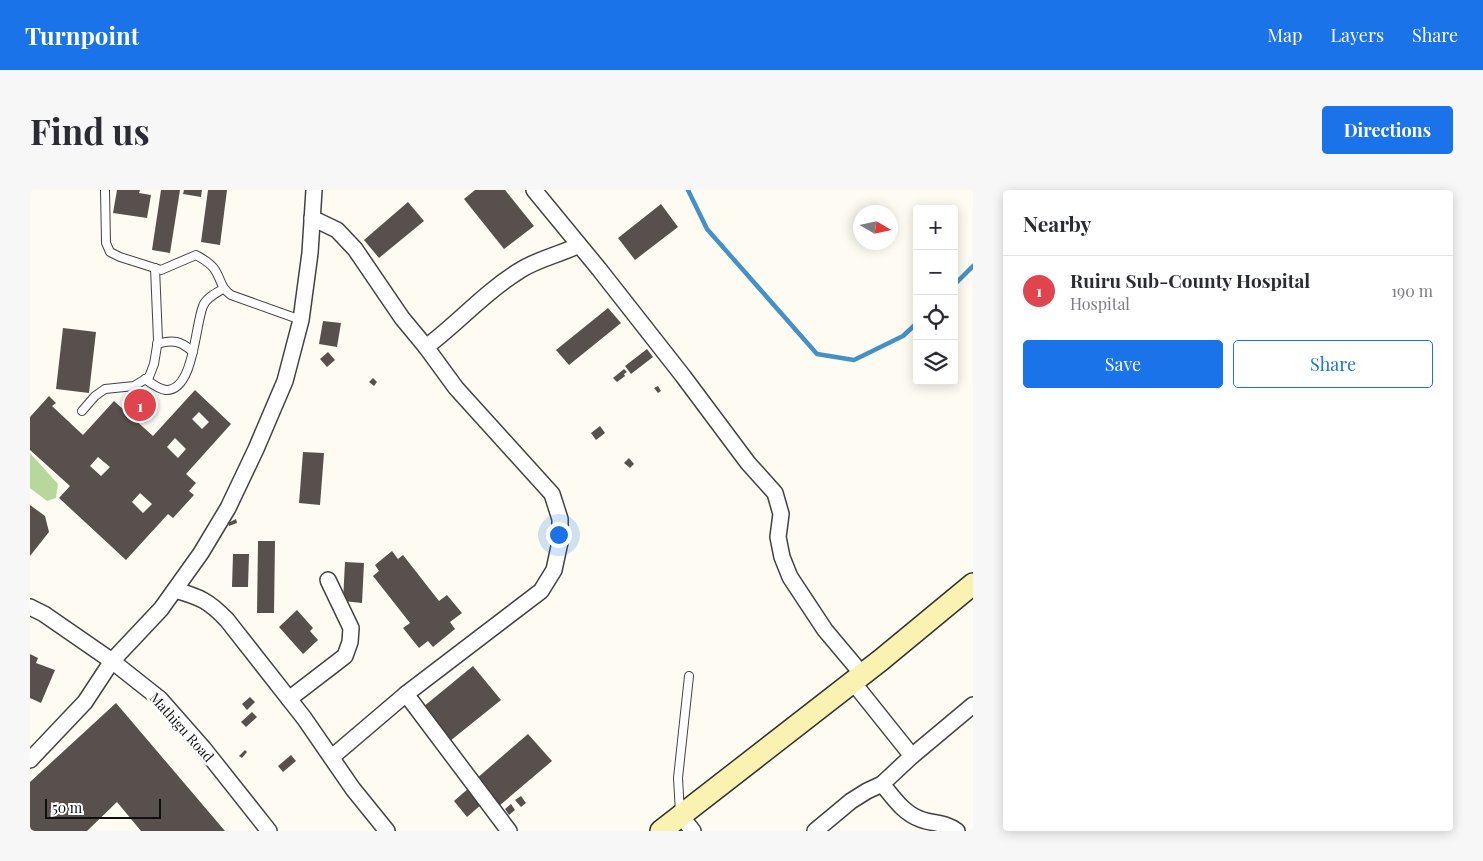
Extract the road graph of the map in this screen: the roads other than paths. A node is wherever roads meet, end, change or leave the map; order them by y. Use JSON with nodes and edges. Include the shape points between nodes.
{"nodes":[{"id":1,"x":105,"y":190,"type":"edge"},
{"id":2,"x":314,"y":190,"type":"edge"},
{"id":3,"x":534,"y":190,"type":"edge"},
{"id":4,"x":312,"y":218,"type":"junction"},
{"id":5,"x":578,"y":245,"type":"junction"},
{"id":6,"x":155,"y":268,"type":"junction"},
{"id":7,"x":223,"y":289,"type":"junction"},
{"id":8,"x":301,"y":320,"type":"junction"},
{"id":9,"x":157,"y":344,"type":"junction"},
{"id":10,"x":426,"y":347,"type":"junction"},
{"id":11,"x":193,"y":352,"type":"junction"},
{"id":12,"x":145,"y":379,"type":"junction"},
{"id":13,"x":82,"y":411,"type":"dead end"},
{"id":14,"x":328,"y":580,"type":"dead end"},
{"id":15,"x":973,"y":584,"type":"edge"},
{"id":16,"x":175,"y":590,"type":"junction"},
{"id":17,"x":30,"y":607,"type":"edge"},
{"id":18,"x":112,"y":661,"type":"junction"},
{"id":19,"x":689,"y":676,"type":"dead end"},
{"id":20,"x":857,"y":678,"type":"junction"},
{"id":21,"x":406,"y":694,"type":"junction"},
{"id":22,"x":289,"y":699,"type":"junction"},
{"id":23,"x":973,"y":705,"type":"edge"},
{"id":24,"x":912,"y":756,"type":"junction"},
{"id":25,"x":332,"y":757,"type":"junction"},
{"id":26,"x":30,"y":760,"type":"edge"},
{"id":27,"x":882,"y":784,"type":"junction"},
{"id":28,"x":686,"y":823,"type":"edge"},
{"id":29,"x":268,"y":831,"type":"edge"},
{"id":30,"x":387,"y":831,"type":"edge"},
{"id":31,"x":509,"y":831,"type":"edge"},
{"id":32,"x":661,"y":831,"type":"edge"},
{"id":33,"x":815,"y":831,"type":"edge"},
{"id":34,"x":957,"y":831,"type":"edge"}],
"edges":[{"from":1,"to":6,"type":"lane","via":[[106,243],[110,252]]},
{"from":2,"to":4,"type":"street"},
{"from":3,"to":5,"type":"street"},
{"from":4,"to":8,"type":"street"},
{"from":4,"to":10,"type":"street","via":[[337,230],[355,249]]},
{"from":5,"to":10,"type":"street","via":[[519,271]]},
{"from":5,"to":20,"type":"street","via":[[775,493],[781,514],[778,537],[790,577]]},
{"from":6,"to":7,"type":"lane","via":[[161,270],[196,255],[209,262]]},
{"from":6,"to":9,"type":"lane"},
{"from":7,"to":8,"type":"lane","via":[[231,295]]},
{"from":7,"to":11,"type":"lane","via":[[203,305]]},
{"from":8,"to":16,"type":"street","via":[[285,381],[256,449],[228,508]]},
{"from":9,"to":11,"type":"lane","via":[[178,342]]},
{"from":9,"to":12,"type":"lane","via":[[154,364]]},
{"from":10,"to":21,"type":"street","via":[[456,388],[552,494],[560,519],[560,542],[554,570],[541,592]]},
{"from":11,"to":12,"type":"lane","via":[[186,375],[178,386],[166,390]]},
{"from":12,"to":13,"type":"lane","via":[[134,386],[105,389]]},
{"from":14,"to":22,"type":"street","via":[[351,628],[345,656]]},
{"from":15,"to":20,"type":"main road"},
{"from":16,"to":18,"type":"street"},
{"from":16,"to":22,"type":"street","via":[[202,598],[213,606]]},
{"from":17,"to":18,"type":"street","name":"Mathigu Road"},
{"from":18,"to":26,"type":"street","via":[[85,702]]},
{"from":18,"to":29,"type":"street","name":"Mathigu Road","via":[[160,699]]},
{"from":19,"to":28,"type":"lane","via":[[678,778]]},
{"from":20,"to":24,"type":"street"},
{"from":20,"to":28,"type":"main road"},
{"from":21,"to":25,"type":"street"},
{"from":21,"to":31,"type":"street"},
{"from":22,"to":25,"type":"street"},
{"from":23,"to":24,"type":"street"},
{"from":24,"to":27,"type":"street"},
{"from":25,"to":30,"type":"street"},
{"from":27,"to":33,"type":"street","via":[[852,801]]},
{"from":27,"to":34,"type":"street","via":[[906,812]]},
{"from":28,"to":32,"type":"main road"}]}
